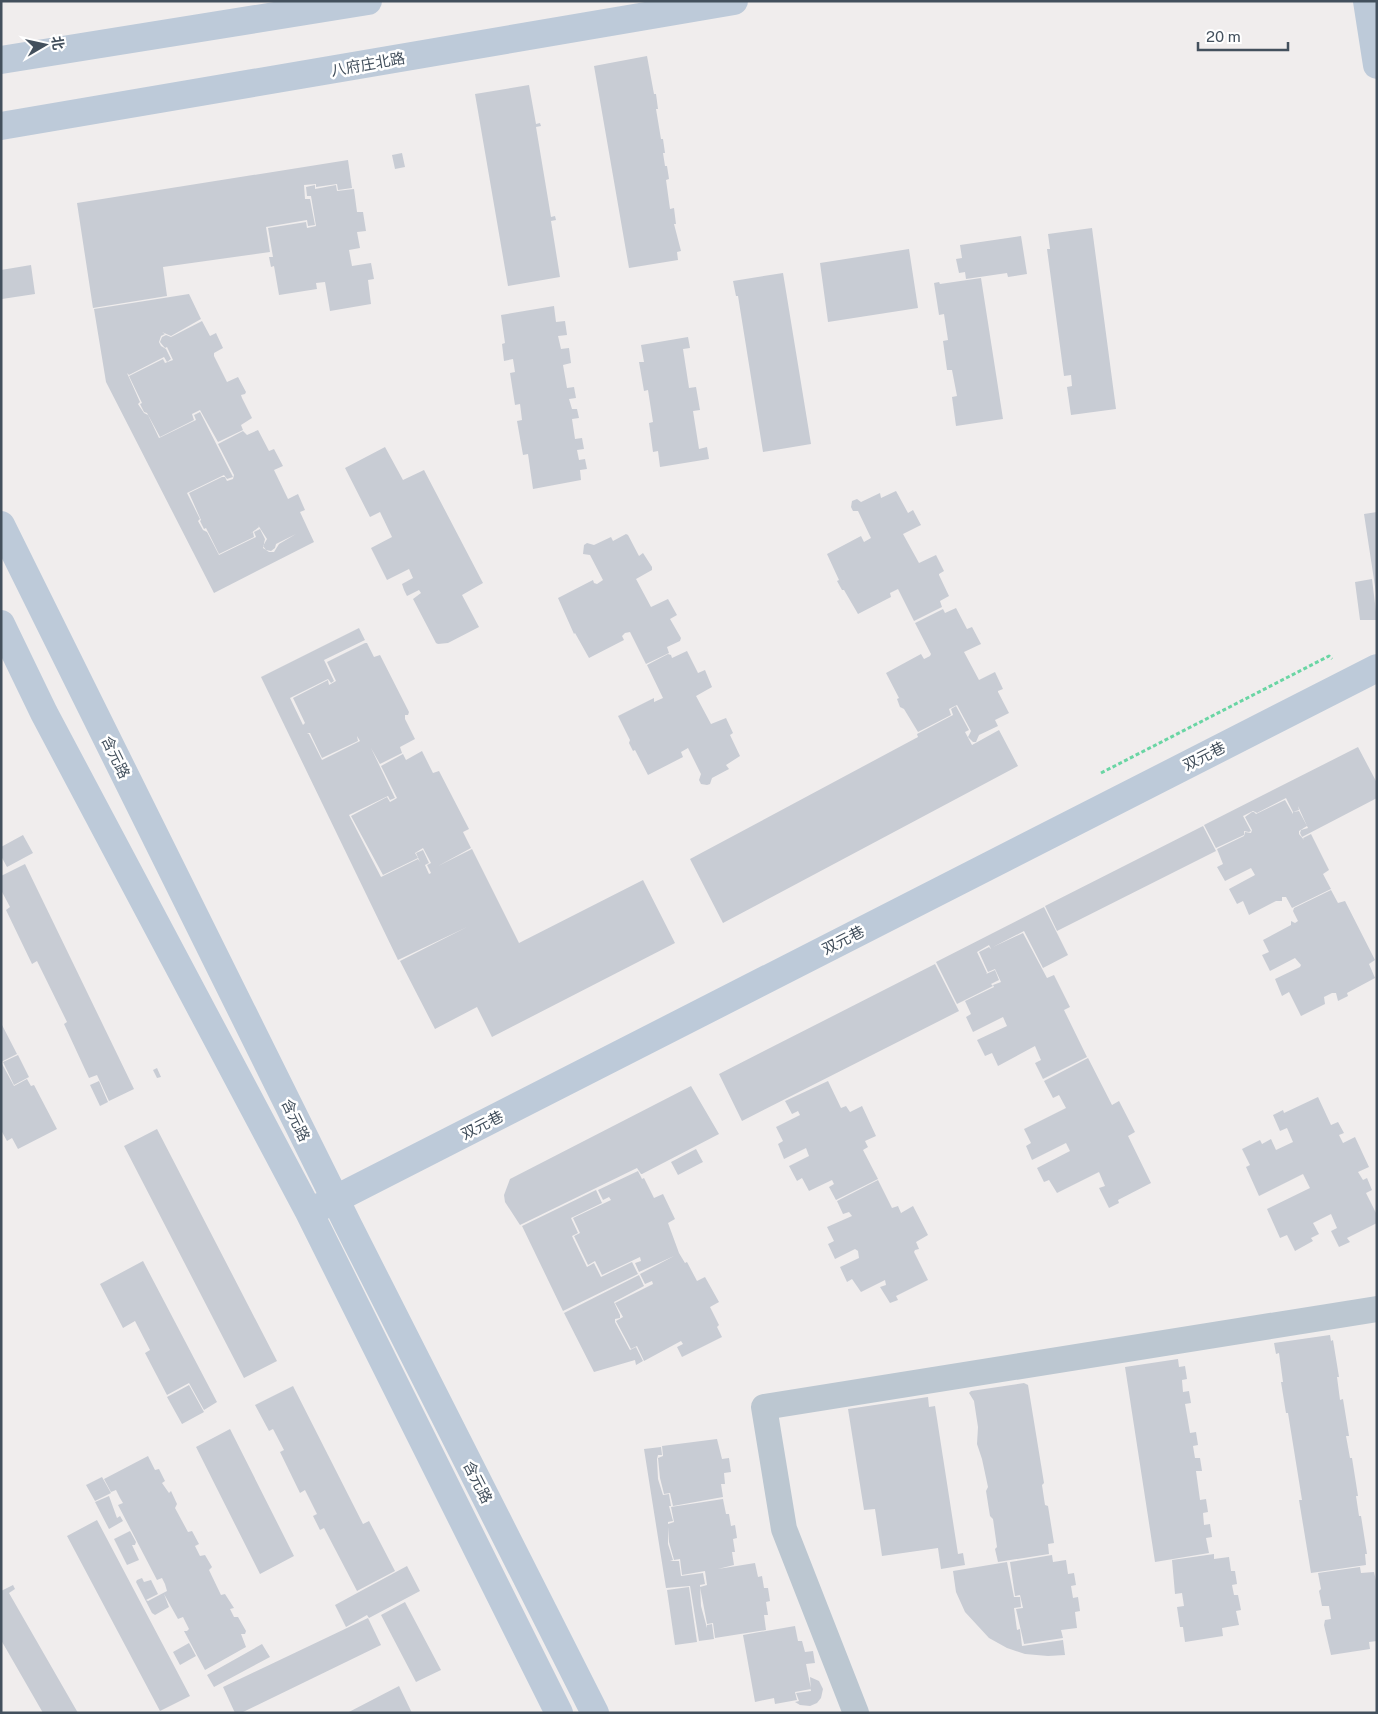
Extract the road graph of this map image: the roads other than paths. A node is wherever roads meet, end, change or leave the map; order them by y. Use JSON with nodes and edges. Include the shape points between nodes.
{"nodes":[{"id":1,"x":368,"y":1,"type":"edge"},
{"id":2,"x":734,"y":1,"type":"edge"},
{"id":3,"x":1366,"y":1,"type":"edge"},
{"id":4,"x":1,"y":60,"type":"edge"},
{"id":5,"x":1377,"y":65,"type":"edge"},
{"id":6,"x":1,"y":126,"type":"edge"},
{"id":7,"x":1,"y":525,"type":"edge"},
{"id":8,"x":1,"y":624,"type":"edge"},
{"id":9,"x":1377,"y":668,"type":"edge"},
{"id":10,"x":336,"y":1200,"type":"junction"},
{"id":11,"x":309,"y":1212,"type":"junction"},
{"id":12,"x":1377,"y":1309,"type":"edge"},
{"id":13,"x":559,"y":1713,"type":"edge"},
{"id":14,"x":595,"y":1713,"type":"edge"},
{"id":15,"x":856,"y":1713,"type":"edge"}],
"edges":[{"from":1,"to":4,"type":"main road"},
{"from":2,"to":6,"type":"main road","name":"八府庄北路"},
{"from":3,"to":5,"type":"main road"},
{"from":7,"to":10,"type":"main road","name":"含元路"},
{"from":8,"to":11,"type":"main road","name":"含元路","via":[[44,713]]},
{"from":9,"to":10,"type":"main road","name":"双元巷"},
{"from":10,"to":11,"type":"main road","name":"双元巷"},
{"from":10,"to":14,"type":"main road","name":"含元路"},
{"from":11,"to":13,"type":"main road","name":"含元路"},
{"from":12,"to":15,"type":"street","via":[[764,1407],[784,1528]]}]}
